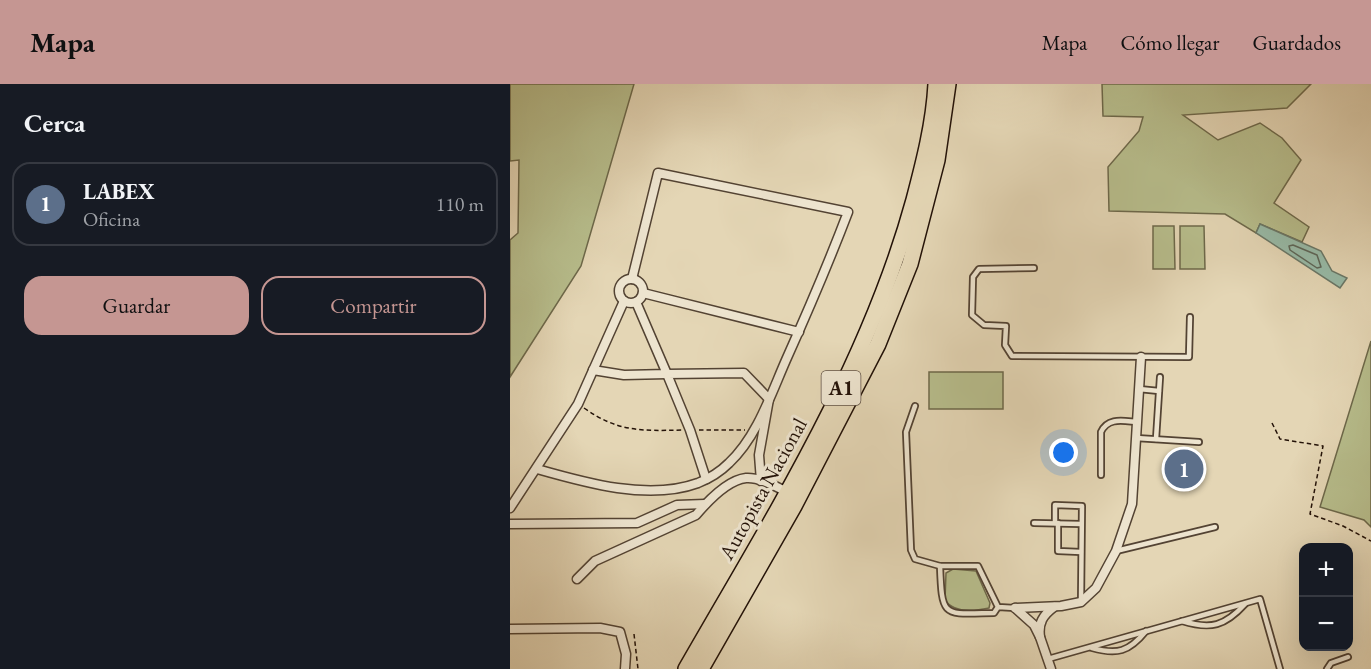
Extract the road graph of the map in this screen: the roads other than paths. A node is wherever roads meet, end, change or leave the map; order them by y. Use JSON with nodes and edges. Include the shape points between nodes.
{"nodes":[{"id":1,"x":936,"y":84,"type":"edge"},
{"id":2,"x":948,"y":84,"type":"edge"},
{"id":3,"x":1034,"y":268,"type":"dead end"},
{"id":4,"x":633,"y":279,"type":"junction"},
{"id":5,"x":643,"y":293,"type":"junction"},
{"id":6,"x":624,"y":301,"type":"junction"},
{"id":7,"x":636,"y":302,"type":"junction"},
{"id":8,"x":1190,"y":317,"type":"dead end"},
{"id":9,"x":799,"y":332,"type":"junction"},
{"id":10,"x":1141,"y":357,"type":"junction"},
{"id":11,"x":593,"y":370,"type":"junction"},
{"id":12,"x":667,"y":374,"type":"junction"},
{"id":13,"x":1160,"y":377,"type":"dead end"},
{"id":14,"x":1139,"y":389,"type":"junction"},
{"id":15,"x":1159,"y":391,"type":"junction"},
{"id":16,"x":769,"y":399,"type":"junction"},
{"id":17,"x":915,"y":406,"type":"dead end"},
{"id":18,"x":1137,"y":422,"type":"junction"},
{"id":19,"x":1136,"y":438,"type":"junction"},
{"id":20,"x":1156,"y":439,"type":"junction"},
{"id":21,"x":1199,"y":442,"type":"dead end"},
{"id":22,"x":537,"y":470,"type":"junction"},
{"id":23,"x":1101,"y":475,"type":"dead end"},
{"id":24,"x":706,"y":479,"type":"junction"},
{"id":25,"x":761,"y":481,"type":"junction"},
{"id":26,"x":787,"y":492,"type":"junction"},
{"id":27,"x":705,"y":504,"type":"junction"},
{"id":28,"x":510,"y":508,"type":"edge"},
{"id":29,"x":1034,"y":523,"type":"dead end"},
{"id":30,"x":1057,"y":523,"type":"junction"},
{"id":31,"x":510,"y":524,"type":"edge"},
{"id":32,"x":1082,"y":524,"type":"junction"},
{"id":33,"x":1215,"y":527,"type":"dead end"},
{"id":34,"x":1116,"y":551,"type":"junction"},
{"id":35,"x":1081,"y":552,"type":"junction"},
{"id":36,"x":940,"y":566,"type":"junction"},
{"id":37,"x":577,"y":579,"type":"dead end"},
{"id":38,"x":1081,"y":602,"type":"junction"},
{"id":39,"x":1245,"y":603,"type":"junction"},
{"id":40,"x":1054,"y":606,"type":"junction"},
{"id":41,"x":998,"y":607,"type":"junction"},
{"id":42,"x":1016,"y":608,"type":"junction"},
{"id":43,"x":1182,"y":621,"type":"junction"},
{"id":44,"x":510,"y":629,"type":"edge"},
{"id":45,"x":1146,"y":631,"type":"junction"},
{"id":46,"x":1040,"y":637,"type":"junction"},
{"id":47,"x":1089,"y":648,"type":"junction"},
{"id":48,"x":1348,"y":657,"type":"dead end"},
{"id":49,"x":1048,"y":659,"type":"junction"},
{"id":50,"x":625,"y":669,"type":"edge"},
{"id":51,"x":686,"y":669,"type":"edge"},
{"id":52,"x":701,"y":669,"type":"edge"},
{"id":53,"x":1051,"y":669,"type":"edge"},
{"id":54,"x":1280,"y":669,"type":"edge"},
{"id":55,"x":1327,"y":669,"type":"edge"}],
"edges":[{"from":1,"to":26,"type":"highway","name":"Autopista Nacional","number":"A1","via":[[926,156],[894,268],[860,352]]},
{"from":2,"to":52,"type":"highway","name":"Autopista Nacional","number":"A1","via":[[937,160],[910,264],[878,344],[794,506]]},
{"from":3,"to":10,"type":"lane","via":[[979,269],[973,278],[972,315],[984,325],[1006,326],[1005,345],[1012,356]]},
{"from":4,"to":5,"type":"street","via":[[642,285]]},
{"from":4,"to":6,"type":"street","via":[[624,280],[619,286]]},
{"from":4,"to":9,"type":"street","via":[[658,173],[848,213]]},
{"from":5,"to":7,"type":"street"},
{"from":5,"to":9,"type":"street"},
{"from":6,"to":7,"type":"street"},
{"from":6,"to":11,"type":"street"},
{"from":7,"to":12,"type":"street"},
{"from":8,"to":10,"type":"lane","via":[[1190,357]]},
{"from":9,"to":16,"type":"street"},
{"from":10,"to":14,"type":"street"},
{"from":11,"to":12,"type":"street","via":[[624,375]]},
{"from":11,"to":22,"type":"street","via":[[578,404]]},
{"from":12,"to":16,"type":"street","via":[[744,373]]},
{"from":12,"to":24,"type":"street"},
{"from":13,"to":15,"type":"lane"},
{"from":14,"to":15,"type":"lane"},
{"from":14,"to":18,"type":"street"},
{"from":15,"to":20,"type":"lane"},
{"from":16,"to":24,"type":"street","via":[[729,463]]},
{"from":16,"to":25,"type":"street","via":[[759,455]]},
{"from":17,"to":36,"type":"lane","via":[[906,432],[911,550],[915,559]]},
{"from":18,"to":19,"type":"street"},
{"from":18,"to":23,"type":"lane","via":[[1114,421],[1104,426]]},
{"from":19,"to":20,"type":"lane"},
{"from":19,"to":34,"type":"street","via":[[1132,504]]},
{"from":20,"to":21,"type":"lane"},
{"from":22,"to":24,"type":"street","via":[[632,488],[673,490]]},
{"from":22,"to":28,"type":"street"},
{"from":25,"to":26,"type":"street"},
{"from":25,"to":27,"type":"street","via":[[739,480]]},
{"from":26,"to":51,"type":"highway","name":"Autopista Nacional","number":"A1"},
{"from":27,"to":31,"type":"street","via":[[677,506],[637,523]]},
{"from":27,"to":37,"type":"street","via":[[696,515],[595,561]]},
{"from":29,"to":30,"type":"lane"},
{"from":30,"to":32,"type":"lane"},
{"from":30,"to":32,"type":"lane","via":[[1055,506],[1082,506]]},
{"from":30,"to":35,"type":"lane","via":[[1058,551]]},
{"from":32,"to":35,"type":"lane"},
{"from":33,"to":34,"type":"lane"},
{"from":34,"to":38,"type":"street","via":[[1096,588]]},
{"from":35,"to":38,"type":"lane"},
{"from":36,"to":41,"type":"lane","via":[[978,566]]},
{"from":36,"to":41,"type":"lane","via":[[941,600],[948,609],[958,614],[994,613]]},
{"from":38,"to":40,"type":"street"},
{"from":39,"to":43,"type":"lane"},
{"from":39,"to":43,"type":"lane","via":[[1231,620],[1203,628]]},
{"from":39,"to":54,"type":"lane","via":[[1260,599]]},
{"from":40,"to":42,"type":"street"},
{"from":40,"to":46,"type":"street","via":[[1043,614]]},
{"from":41,"to":42,"type":"lane"},
{"from":42,"to":46,"type":"street","via":[[1034,624]]},
{"from":43,"to":45,"type":"lane"},
{"from":44,"to":50,"type":"street","via":[[600,627],[620,632]]},
{"from":45,"to":47,"type":"lane"},
{"from":45,"to":47,"type":"lane","via":[[1134,646],[1110,653]]},
{"from":46,"to":49,"type":"street"},
{"from":47,"to":49,"type":"lane"},
{"from":48,"to":55,"type":"lane","via":[[1331,663]]},
{"from":49,"to":53,"type":"street"}]}
